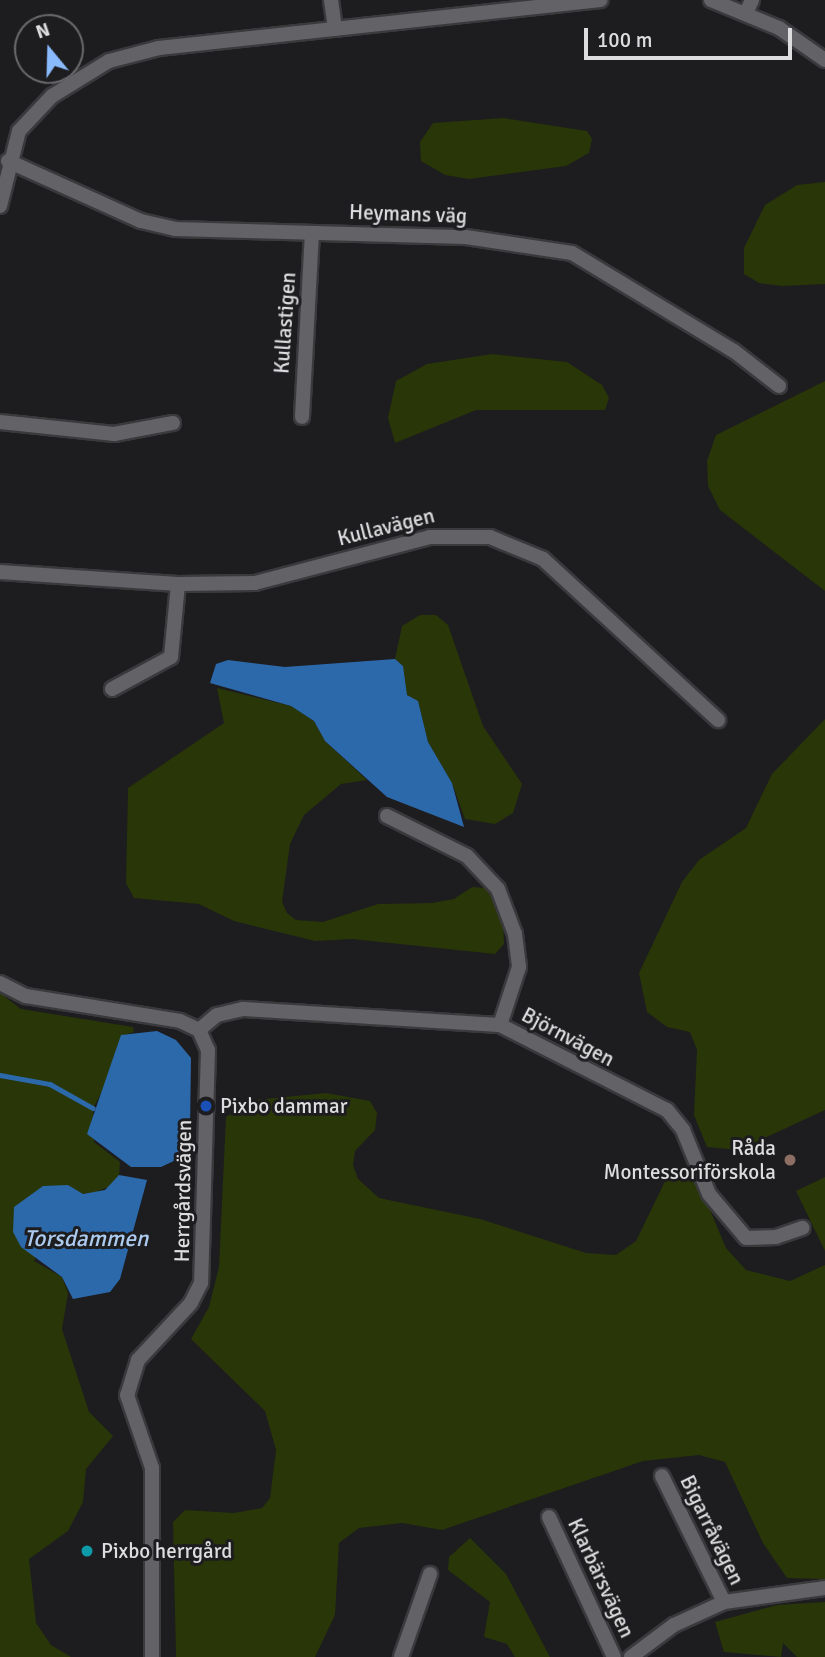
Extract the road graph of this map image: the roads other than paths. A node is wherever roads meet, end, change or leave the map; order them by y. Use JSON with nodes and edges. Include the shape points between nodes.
{"nodes":[{"id":1,"x":331,"y":0,"type":"edge"},
{"id":2,"x":600,"y":0,"type":"edge"},
{"id":3,"x":711,"y":0,"type":"edge"},
{"id":4,"x":749,"y":7,"type":"edge"},
{"id":5,"x":335,"y":29,"type":"junction"},
{"id":6,"x":825,"y":60,"type":"edge"},
{"id":7,"x":8,"y":160,"type":"junction"},
{"id":8,"x":0,"y":206,"type":"edge"},
{"id":9,"x":312,"y":233,"type":"junction"},
{"id":10,"x":779,"y":386,"type":"dead end"},
{"id":11,"x":302,"y":416,"type":"dead end"},
{"id":12,"x":0,"y":422,"type":"edge"},
{"id":13,"x":173,"y":423,"type":"dead end"},
{"id":14,"x":0,"y":572,"type":"edge"},
{"id":15,"x":178,"y":584,"type":"junction"},
{"id":16,"x":113,"y":689,"type":"dead end"},
{"id":17,"x":718,"y":720,"type":"dead end"},
{"id":18,"x":387,"y":816,"type":"dead end"},
{"id":19,"x":0,"y":983,"type":"edge"},
{"id":20,"x":500,"y":1025,"type":"junction"},
{"id":21,"x":199,"y":1030,"type":"junction"},
{"id":22,"x":802,"y":1227,"type":"dead end"},
{"id":23,"x":662,"y":1475,"type":"dead end"},
{"id":24,"x":549,"y":1517,"type":"dead end"},
{"id":25,"x":430,"y":1574,"type":"dead end"},
{"id":26,"x":825,"y":1588,"type":"edge"},
{"id":27,"x":724,"y":1602,"type":"junction"},
{"id":28,"x":152,"y":1657,"type":"edge"},
{"id":29,"x":401,"y":1657,"type":"edge"},
{"id":30,"x":614,"y":1657,"type":"edge"},
{"id":31,"x":631,"y":1657,"type":"edge"}],
"edges":[{"from":1,"to":5,"type":"street"},
{"from":2,"to":5,"type":"street"},
{"from":3,"to":4,"type":"street"},
{"from":4,"to":6,"type":"street"},
{"from":5,"to":7,"type":"street","via":[[159,48],[109,61],[35,112],[19,131]]},
{"from":7,"to":8,"type":"street"},
{"from":7,"to":9,"type":"street","name":"Heymans väg","via":[[141,222],[210,233]]},
{"from":9,"to":10,"type":"street","name":"Heymans väg","via":[[466,237],[572,253],[734,351]]},
{"from":9,"to":11,"type":"street","name":"Kullastigen"},
{"from":12,"to":13,"type":"street","via":[[114,434]]},
{"from":14,"to":15,"type":"street","name":"Kullavägen"},
{"from":15,"to":16,"type":"street","via":[[171,657]]},
{"from":15,"to":17,"type":"street","name":"Kullavägen","via":[[255,583],[430,537],[490,537],[542,559]]},
{"from":18,"to":20,"type":"street","via":[[467,856],[498,889],[515,934],[519,967]]},
{"from":19,"to":21,"type":"street","via":[[26,996],[153,1014]]},
{"from":20,"to":21,"type":"street","name":"Björnvägen","via":[[243,1009],[210,1018]]},
{"from":20,"to":22,"type":"street","name":"Björnvägen","via":[[667,1110],[684,1130],[709,1194],[746,1238],[776,1237]]},
{"from":21,"to":28,"type":"street","name":"Herrgårdsvägen","via":[[209,1059],[201,1283],[191,1303],[138,1360],[127,1395],[152,1468]]},
{"from":23,"to":27,"type":"street","name":"Bigarråvägen"},
{"from":24,"to":30,"type":"street","name":"Klarbärsvägen"},
{"from":25,"to":29,"type":"street"},
{"from":26,"to":27,"type":"street"},
{"from":27,"to":31,"type":"street","via":[[674,1625]]}]}
